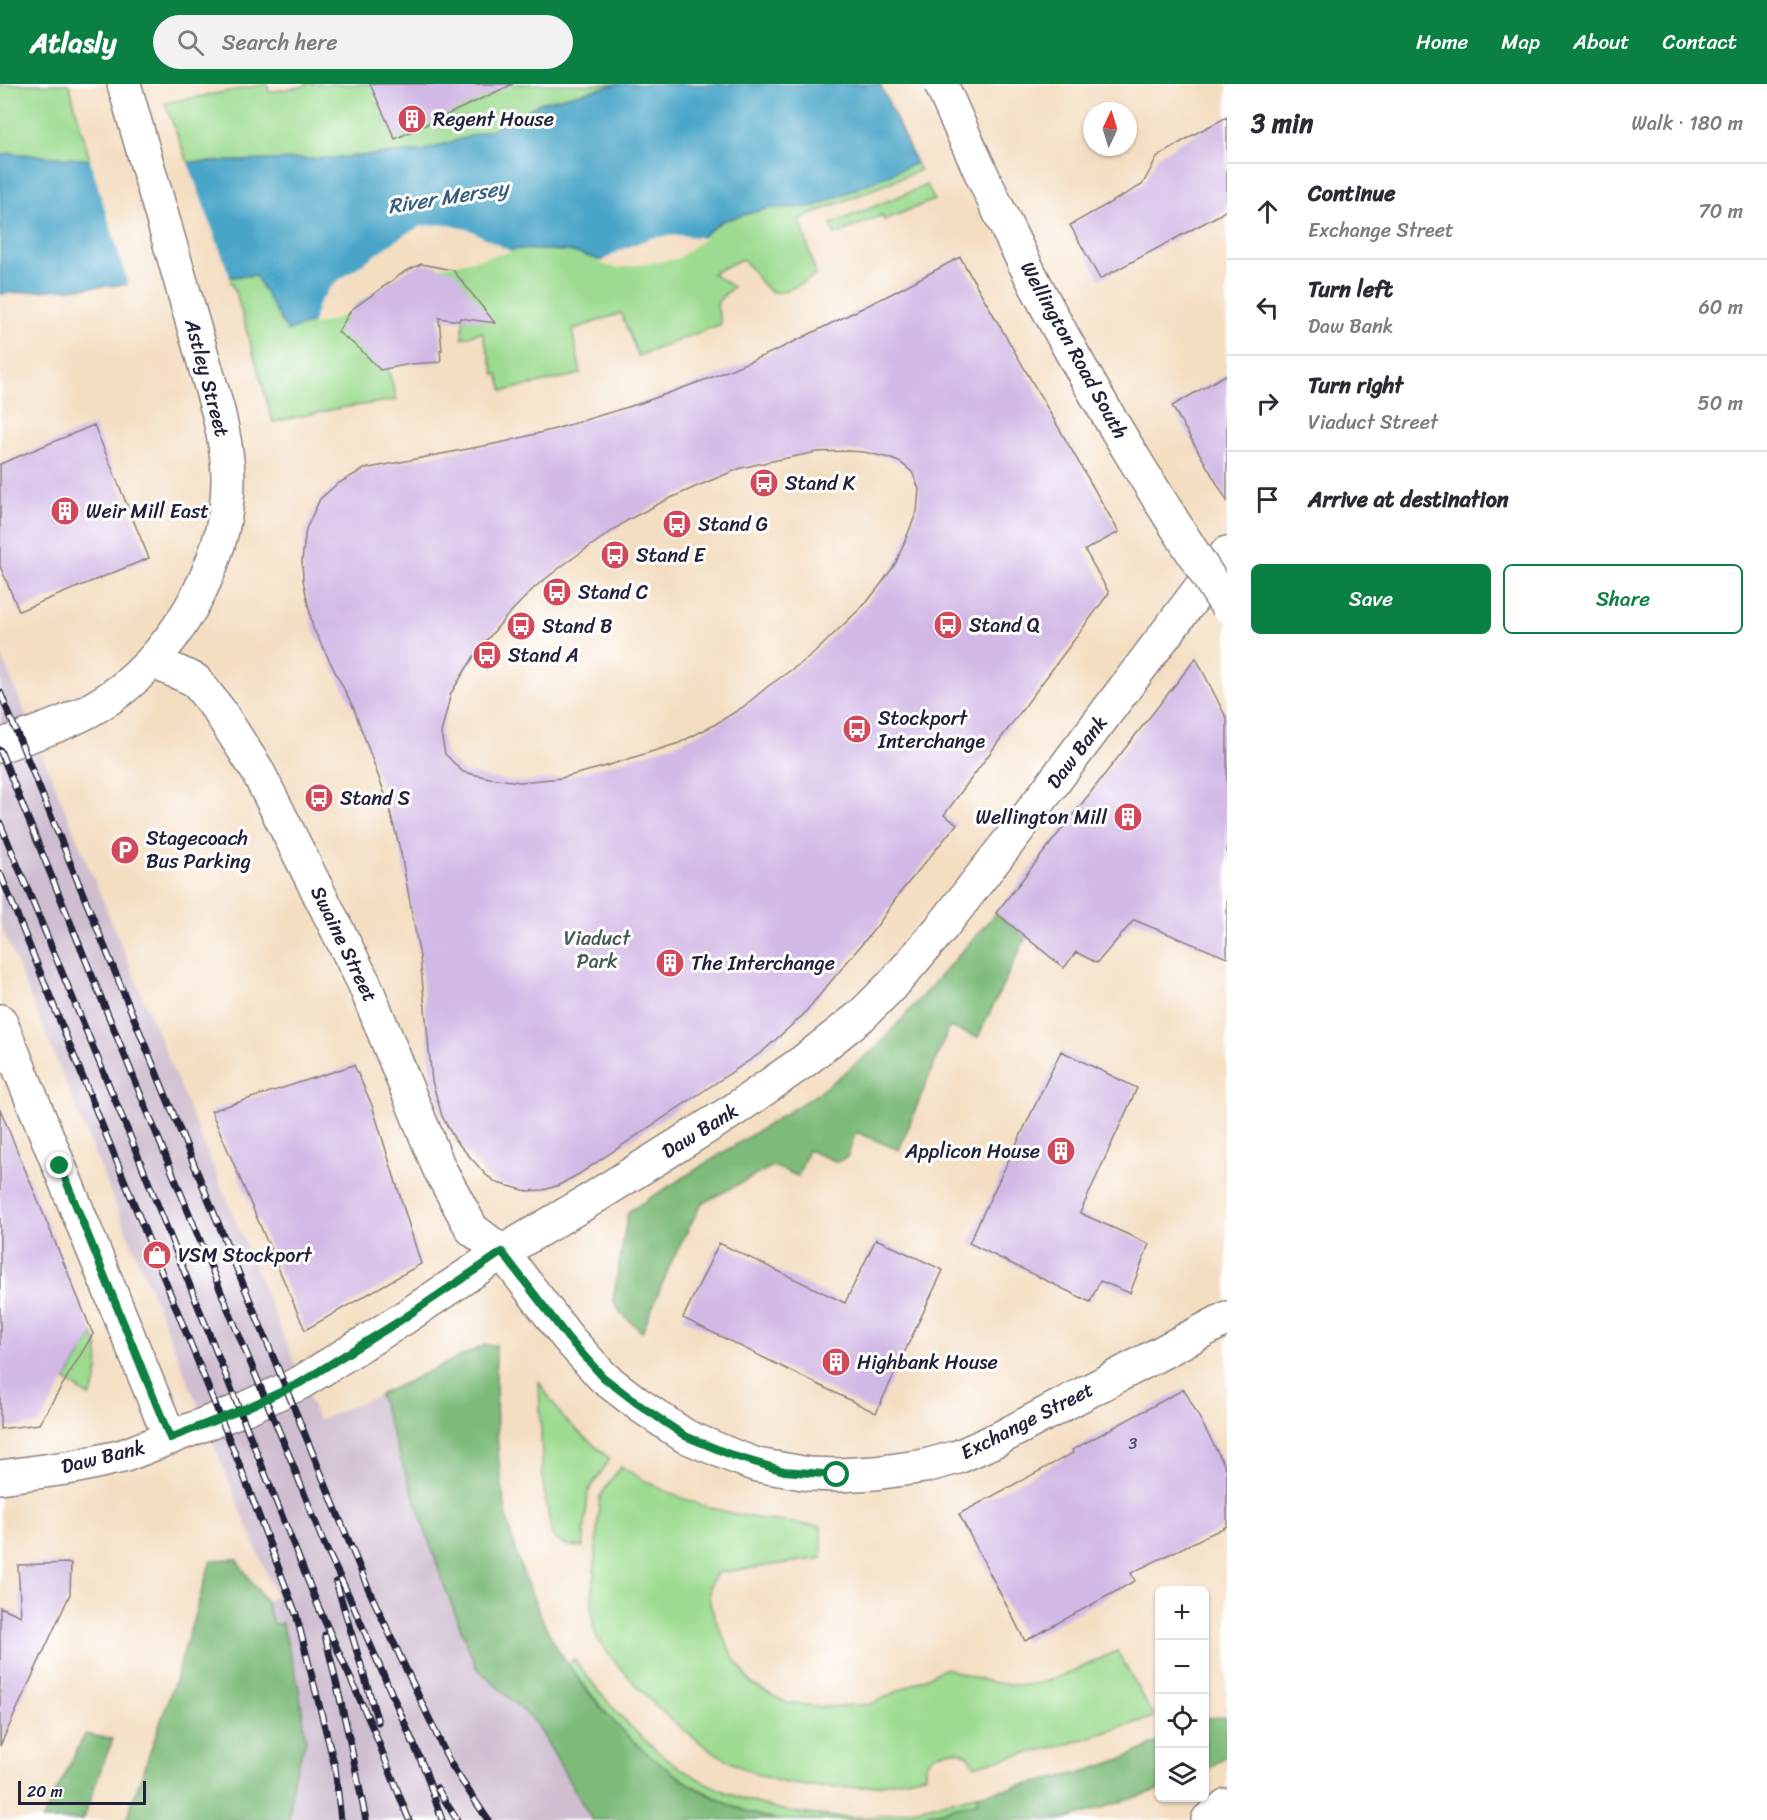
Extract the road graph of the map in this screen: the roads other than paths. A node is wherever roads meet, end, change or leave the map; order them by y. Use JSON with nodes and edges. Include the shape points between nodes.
{"nodes":[{"id":1,"x":124,"y":84,"type":"edge"},
{"id":2,"x":941,"y":84,"type":"edge"},
{"id":3,"x":1227,"y":554,"type":"edge"},
{"id":4,"x":1227,"y":606,"type":"edge"},
{"id":5,"x":152,"y":661,"type":"junction"},
{"id":6,"x":0,"y":746,"type":"edge"},
{"id":7,"x":0,"y":1021,"type":"edge"},
{"id":8,"x":502,"y":1252,"type":"junction"},
{"id":9,"x":1227,"y":1318,"type":"edge"},
{"id":10,"x":170,"y":1438,"type":"junction"},
{"id":11,"x":0,"y":1477,"type":"edge"},
{"id":12,"x":1227,"y":1806,"type":"edge"},
{"id":13,"x":1208,"y":1820,"type":"edge"}],
"edges":[{"from":1,"to":5,"type":"main road","name":"Astley Street","via":[[220,420],[228,479],[218,547],[181,624]]},
{"from":2,"to":4,"type":"main road","name":"Wellington Road South","bridge":true,"via":[[1036,287],[1095,392]]},
{"from":3,"to":8,"type":"main road","name":"Daw Bank","via":[[949,918],[896,982],[861,1016],[734,1110]]},
{"from":5,"to":6,"type":"main road","name":"Astley Street","via":[[97,706]]},
{"from":5,"to":8,"type":"main road","name":"Swaine Street","via":[[195,680],[257,770],[375,1007],[439,1168],[472,1229]]},
{"from":7,"to":10,"type":"main road"},
{"from":8,"to":9,"type":"main road","name":"Exchange Street","via":[[568,1338],[603,1377],[638,1404],[685,1436],[776,1469],[809,1474],[875,1473],[958,1457]]},
{"from":8,"to":10,"type":"main road","name":"Daw Bank","via":[[300,1383]]},
{"from":10,"to":11,"type":"main road","name":"Daw Bank","via":[[123,1456]]},
{"from":12,"to":13,"type":"main road"}]}
